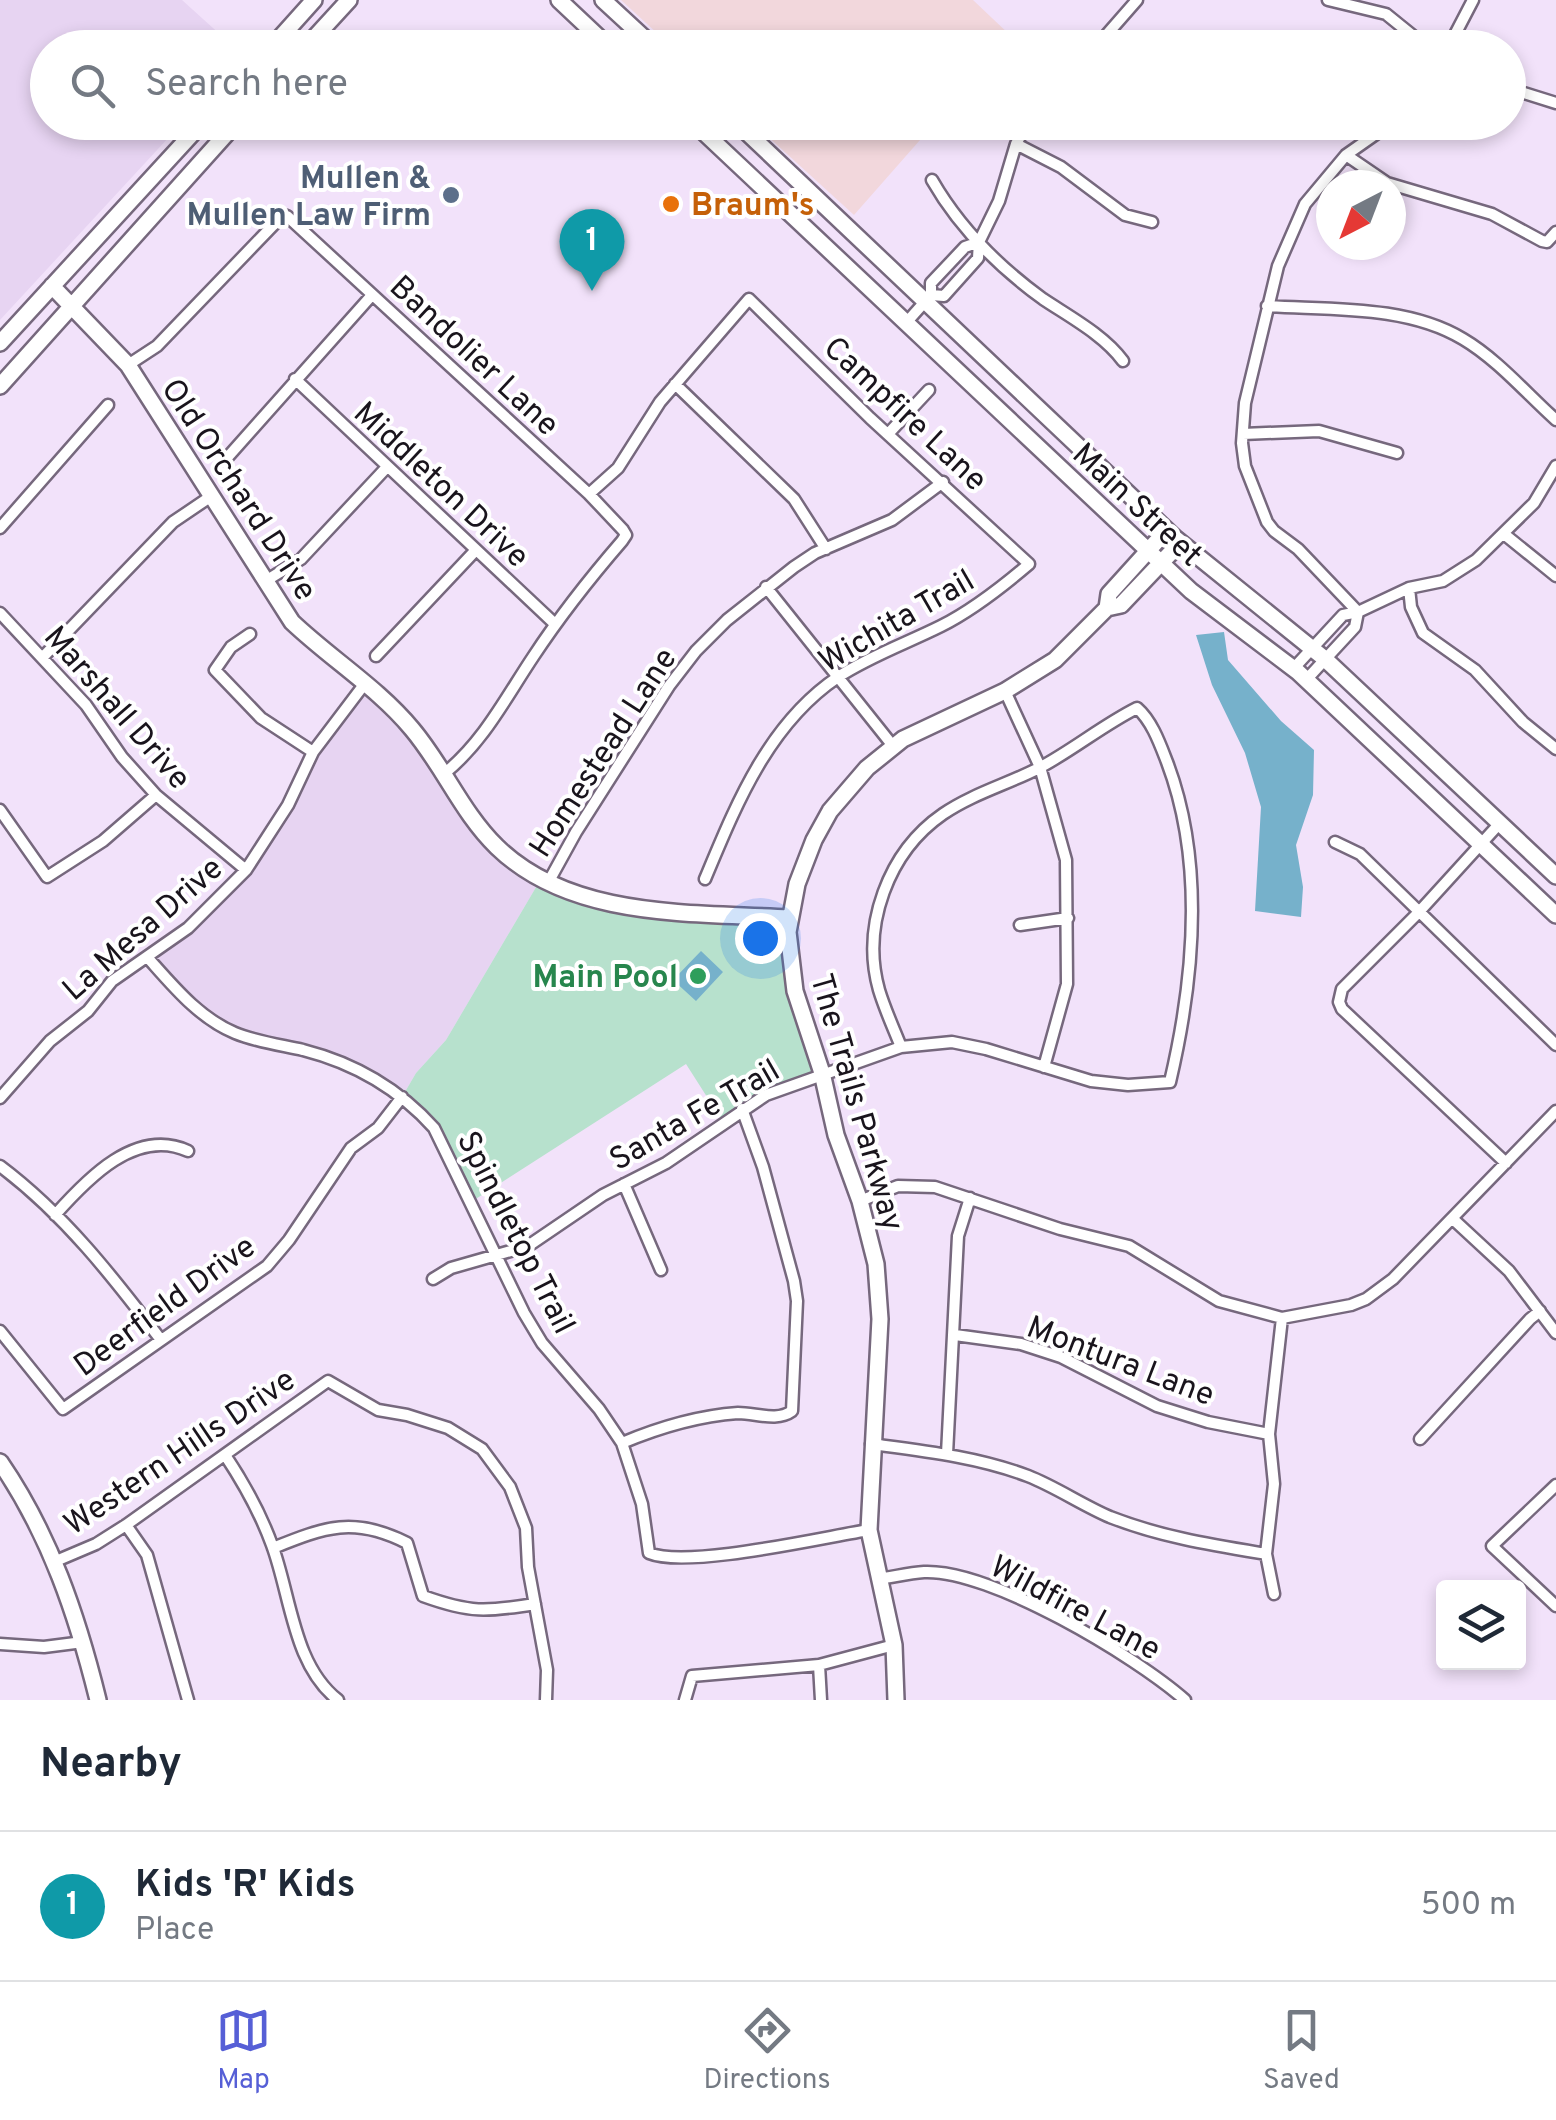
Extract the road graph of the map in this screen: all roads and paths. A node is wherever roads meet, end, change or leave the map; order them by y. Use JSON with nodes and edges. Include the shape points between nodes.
{"nodes":[{"id":1,"x":314,"y":0,"type":"edge"},
{"id":2,"x":349,"y":0,"type":"edge"},
{"id":3,"x":560,"y":0,"type":"edge"},
{"id":4,"x":603,"y":0,"type":"edge"},
{"id":5,"x":1137,"y":0,"type":"edge"},
{"id":6,"x":1328,"y":0,"type":"edge"},
{"id":7,"x":1473,"y":0,"type":"edge"},
{"id":8,"x":632,"y":27,"type":"junction"},
{"id":9,"x":287,"y":30,"type":"edge"},
{"id":10,"x":322,"y":30,"type":"edge"},
{"id":11,"x":592,"y":30,"type":"edge"},
{"id":12,"x":629,"y":30,"type":"edge"},
{"id":13,"x":635,"y":30,"type":"edge"},
{"id":14,"x":1111,"y":30,"type":"edge"},
{"id":15,"x":1406,"y":30,"type":"edge"},
{"id":16,"x":1457,"y":30,"type":"edge"},
{"id":17,"x":1526,"y":94,"type":"edge"},
{"id":18,"x":1556,"y":103,"type":"edge"},
{"id":19,"x":186,"y":140,"type":"edge"},
{"id":20,"x":204,"y":140,"type":"edge"},
{"id":21,"x":221,"y":140,"type":"edge"},
{"id":22,"x":711,"y":140,"type":"edge"},
{"id":23,"x":755,"y":140,"type":"edge"},
{"id":24,"x":1018,"y":140,"type":"edge"},
{"id":25,"x":1367,"y":140,"type":"edge"},
{"id":26,"x":1016,"y":144,"type":"junction"},
{"id":27,"x":211,"y":152,"type":"junction"},
{"id":28,"x":770,"y":155,"type":"junction"},
{"id":29,"x":1346,"y":155,"type":"junction"},
{"id":30,"x":750,"y":177,"type":"junction"},
{"id":31,"x":932,"y":180,"type":"dead end"},
{"id":32,"x":1152,"y":222,"type":"dead end"},
{"id":33,"x":1556,"y":232,"type":"edge"},
{"id":34,"x":978,"y":242,"type":"junction"},
{"id":35,"x":52,"y":286,"type":"junction"},
{"id":36,"x":372,"y":295,"type":"junction"},
{"id":37,"x":927,"y":299,"type":"junction"},
{"id":38,"x":73,"y":306,"type":"junction"},
{"id":39,"x":1267,"y":306,"type":"junction"},
{"id":40,"x":905,"y":324,"type":"junction"},
{"id":41,"x":0,"y":342,"type":"edge"},
{"id":42,"x":1123,"y":361,"type":"dead end"},
{"id":43,"x":128,"y":366,"type":"junction"},
{"id":44,"x":295,"y":379,"type":"junction"},
{"id":45,"x":676,"y":384,"type":"junction"},
{"id":46,"x":0,"y":386,"type":"edge"},
{"id":47,"x":929,"y":390,"type":"dead end"},
{"id":48,"x":108,"y":405,"type":"dead end"},
{"id":49,"x":1556,"y":420,"type":"edge"},
{"id":50,"x":888,"y":434,"type":"junction"},
{"id":51,"x":1243,"y":434,"type":"junction"},
{"id":52,"x":1397,"y":453,"type":"dead end"},
{"id":53,"x":226,"y":459,"type":"dead end"},
{"id":54,"x":1556,"y":466,"type":"edge"},
{"id":55,"x":387,"y":467,"type":"junction"},
{"id":56,"x":942,"y":482,"type":"junction"},
{"id":57,"x":589,"y":494,"type":"junction"},
{"id":58,"x":210,"y":497,"type":"junction"},
{"id":59,"x":0,"y":528,"type":"edge"},
{"id":60,"x":1166,"y":530,"type":"junction"},
{"id":61,"x":1504,"y":534,"type":"junction"},
{"id":62,"x":1180,"y":543,"type":"junction"},
{"id":63,"x":826,"y":549,"type":"junction"},
{"id":64,"x":475,"y":550,"type":"junction"},
{"id":65,"x":1148,"y":551,"type":"junction"},
{"id":66,"x":1161,"y":563,"type":"junction"},
{"id":67,"x":1028,"y":564,"type":"joint"},
{"id":68,"x":1556,"y":576,"type":"edge"},
{"id":69,"x":264,"y":582,"type":"junction"},
{"id":70,"x":766,"y":587,"type":"junction"},
{"id":71,"x":1409,"y":588,"type":"junction"},
{"id":72,"x":1107,"y":608,"type":"junction"},
{"id":73,"x":1358,"y":612,"type":"junction"},
{"id":74,"x":0,"y":613,"type":"edge"},
{"id":75,"x":555,"y":624,"type":"junction"},
{"id":76,"x":250,"y":634,"type":"dead end"},
{"id":77,"x":1318,"y":653,"type":"junction"},
{"id":78,"x":376,"y":656,"type":"dead end"},
{"id":79,"x":43,"y":657,"type":"junction"},
{"id":80,"x":1293,"y":668,"type":"junction"},
{"id":81,"x":837,"y":678,"type":"junction"},
{"id":82,"x":1306,"y":680,"type":"junction"},
{"id":83,"x":366,"y":682,"type":"junction"},
{"id":84,"x":1005,"y":691,"type":"junction"},
{"id":85,"x":893,"y":746,"type":"junction"},
{"id":86,"x":1556,"y":748,"type":"edge"},
{"id":87,"x":313,"y":752,"type":"junction"},
{"id":88,"x":1040,"y":767,"type":"junction"},
{"id":89,"x":445,"y":773,"type":"junction"},
{"id":90,"x":156,"y":795,"type":"junction"},
{"id":91,"x":0,"y":810,"type":"edge"},
{"id":92,"x":1500,"y":823,"type":"junction"},
{"id":93,"x":1335,"y":842,"type":"dead end"},
{"id":94,"x":1480,"y":845,"type":"junction"},
{"id":95,"x":246,"y":870,"type":"junction"},
{"id":96,"x":1556,"y":876,"type":"edge"},
{"id":97,"x":705,"y":879,"type":"dead end"},
{"id":98,"x":549,"y":881,"type":"junction"},
{"id":99,"x":1418,"y":914,"type":"junction"},
{"id":100,"x":1556,"y":915,"type":"edge"},
{"id":101,"x":789,"y":918,"type":"junction"},
{"id":102,"x":1068,"y":918,"type":"junction"},
{"id":103,"x":1020,"y":924,"type":"dead end"},
{"id":104,"x":148,"y":958,"type":"junction"},
{"id":105,"x":1556,"y":1045,"type":"edge"},
{"id":106,"x":901,"y":1048,"type":"junction"},
{"id":107,"x":1044,"y":1067,"type":"junction"},
{"id":108,"x":822,"y":1073,"type":"junction"},
{"id":109,"x":0,"y":1098,"type":"edge"},
{"id":110,"x":402,"y":1098,"type":"junction"},
{"id":111,"x":742,"y":1109,"type":"junction"},
{"id":112,"x":1556,"y":1111,"type":"edge"},
{"id":113,"x":188,"y":1152,"type":"dead end"},
{"id":114,"x":1506,"y":1164,"type":"junction"},
{"id":115,"x":0,"y":1166,"type":"edge"},
{"id":116,"x":624,"y":1184,"type":"junction"},
{"id":117,"x":970,"y":1198,"type":"junction"},
{"id":118,"x":860,"y":1201,"type":"junction"},
{"id":119,"x":56,"y":1215,"type":"junction"},
{"id":120,"x":1454,"y":1220,"type":"junction"},
{"id":121,"x":496,"y":1257,"type":"junction"},
{"id":122,"x":660,"y":1270,"type":"dead end"},
{"id":123,"x":433,"y":1280,"type":"dead end"},
{"id":124,"x":1540,"y":1312,"type":"junction"},
{"id":125,"x":1282,"y":1318,"type":"junction"},
{"id":126,"x":0,"y":1331,"type":"edge"},
{"id":127,"x":1556,"y":1333,"type":"edge"},
{"id":128,"x":955,"y":1336,"type":"junction"},
{"id":129,"x":161,"y":1340,"type":"junction"},
{"id":130,"x":1269,"y":1434,"type":"junction"},
{"id":131,"x":1420,"y":1438,"type":"dead end"},
{"id":132,"x":622,"y":1442,"type":"junction"},
{"id":133,"x":871,"y":1444,"type":"junction"},
{"id":134,"x":947,"y":1454,"type":"junction"},
{"id":135,"x":226,"y":1455,"type":"junction"},
{"id":136,"x":0,"y":1462,"type":"edge"},
{"id":137,"x":1556,"y":1484,"type":"edge"},
{"id":138,"x":126,"y":1524,"type":"junction"},
{"id":139,"x":869,"y":1530,"type":"junction"},
{"id":140,"x":273,"y":1548,"type":"junction"},
{"id":141,"x":1266,"y":1554,"type":"junction"},
{"id":142,"x":56,"y":1561,"type":"junction"},
{"id":143,"x":878,"y":1579,"type":"junction"},
{"id":144,"x":1274,"y":1594,"type":"dead end"},
{"id":145,"x":535,"y":1604,"type":"junction"},
{"id":146,"x":1556,"y":1606,"type":"edge"},
{"id":147,"x":84,"y":1642,"type":"junction"},
{"id":148,"x":0,"y":1644,"type":"edge"},
{"id":149,"x":894,"y":1646,"type":"junction"},
{"id":150,"x":819,"y":1664,"type":"junction"},
{"id":151,"x":98,"y":1700,"type":"edge"},
{"id":152,"x":188,"y":1700,"type":"edge"},
{"id":153,"x":338,"y":1700,"type":"edge"},
{"id":154,"x":546,"y":1700,"type":"edge"},
{"id":155,"x":685,"y":1700,"type":"edge"},
{"id":156,"x":820,"y":1700,"type":"edge"},
{"id":157,"x":896,"y":1700,"type":"edge"},
{"id":158,"x":1185,"y":1700,"type":"edge"}],
"edges":[{"from":1,"to":9,"type":"main road"},
{"from":2,"to":10,"type":"main road"},
{"from":3,"to":11,"type":"main road"},
{"from":4,"to":8,"type":"main road"},
{"from":5,"to":14,"type":"street"},
{"from":6,"to":15,"type":"street","via":[[1386,14]]},
{"from":7,"to":16,"type":"street"},
{"from":8,"to":12,"type":"main road"},
{"from":8,"to":13,"type":"main road"},
{"from":17,"to":18,"type":"street"},
{"from":19,"to":35,"type":"main road"},
{"from":20,"to":27,"type":"main road"},
{"from":21,"to":27,"type":"main road"},
{"from":22,"to":30,"type":"main road","name":"Main Street"},
{"from":23,"to":28,"type":"main road","name":"Main Street"},
{"from":24,"to":26,"type":"street"},
{"from":25,"to":29,"type":"street"},
{"from":26,"to":32,"type":"street","via":[[1125,215]]},
{"from":26,"to":34,"type":"street"},
{"from":27,"to":38,"type":"main road"},
{"from":28,"to":30,"type":"main road"},
{"from":28,"to":37,"type":"main road","name":"Main Street"},
{"from":29,"to":33,"type":"street","via":[[1387,184],[1492,214],[1547,242]]},
{"from":29,"to":39,"type":"street","via":[[1294,226]]},
{"from":30,"to":40,"type":"main road","name":"Main Street"},
{"from":31,"to":34,"type":"street"},
{"from":34,"to":37,"type":"street","via":[[965,246],[930,283]]},
{"from":34,"to":37,"type":"street","via":[[978,258],[944,296]]},
{"from":34,"to":42,"type":"street"},
{"from":35,"to":38,"type":"main road","name":"Old Orchard Drive"},
{"from":35,"to":41,"type":"main road"},
{"from":36,"to":43,"type":"street","name":"Bandolier Lane","via":[[283,215],[158,346]]},
{"from":36,"to":44,"type":"street"},
{"from":36,"to":57,"type":"street","name":"Bandolier Lane"},
{"from":37,"to":40,"type":"street"},
{"from":37,"to":60,"type":"main road","name":"Main Street"},
{"from":38,"to":43,"type":"main road","name":"Old Orchard Drive"},
{"from":38,"to":46,"type":"main road"},
{"from":39,"to":49,"type":"street","via":[[1382,314],[1449,331]]},
{"from":39,"to":51,"type":"street"},
{"from":40,"to":65,"type":"main road","name":"Main Street"},
{"from":43,"to":58,"type":"main road","name":"Old Orchard Drive"},
{"from":44,"to":53,"type":"street"},
{"from":44,"to":55,"type":"street","name":"Middleton Drive"},
{"from":45,"to":50,"type":"street","name":"Campfire Lane","via":[[749,299]]},
{"from":45,"to":57,"type":"street","via":[[618,468]]},
{"from":45,"to":63,"type":"street","via":[[794,499]]},
{"from":47,"to":50,"type":"street"},
{"from":48,"to":59,"type":"street"},
{"from":50,"to":56,"type":"street","name":"Campfire Lane"},
{"from":51,"to":52,"type":"street","via":[[1319,431]]},
{"from":51,"to":73,"type":"street","via":[[1244,466],[1267,522]]},
{"from":54,"to":61,"type":"street"},
{"from":55,"to":64,"type":"street","name":"Middleton Drive"},
{"from":55,"to":69,"type":"street","via":[[300,559]]},
{"from":56,"to":63,"type":"street","name":"Homestead Lane","via":[[892,520]]},
{"from":56,"to":67,"type":"street","name":"Campfire Lane"},
{"from":57,"to":75,"type":"street","name":"Bandolier Lane","via":[[626,535]]},
{"from":58,"to":69,"type":"main road","name":"Old Orchard Drive"},
{"from":58,"to":79,"type":"street","via":[[174,522]]},
{"from":60,"to":62,"type":"main road","name":"Main Street"},
{"from":60,"to":65,"type":"main road","name":"The Trails Parkway"},
{"from":61,"to":68,"type":"street"},
{"from":61,"to":71,"type":"street","via":[[1458,574]]},
{"from":62,"to":66,"type":"main road","name":"The Trails Parkway"},
{"from":62,"to":77,"type":"main road","name":"Main Street"},
{"from":63,"to":70,"type":"street","name":"Homestead Lane"},
{"from":64,"to":75,"type":"street","name":"Middleton Drive"},
{"from":64,"to":78,"type":"street"},
{"from":65,"to":66,"type":"main road","name":"Main Street"},
{"from":65,"to":72,"type":"main road","name":"The Trails Parkway","via":[[1109,594]]},
{"from":66,"to":72,"type":"main road","name":"The Trails Parkway","via":[[1121,605]]},
{"from":66,"to":80,"type":"main road","name":"Main Street"},
{"from":67,"to":81,"type":"street","name":"Wichita Trail","via":[[945,624]]},
{"from":69,"to":83,"type":"main road","name":"Old Orchard Drive","via":[[292,622]]},
{"from":70,"to":81,"type":"street"},
{"from":70,"to":98,"type":"street","name":"Homestead Lane","via":[[696,651],[669,686]]},
{"from":71,"to":73,"type":"street"},
{"from":71,"to":86,"type":"street","via":[[1424,633],[1482,676]]},
{"from":72,"to":84,"type":"main road","name":"The Trails Parkway","via":[[1055,660]]},
{"from":73,"to":77,"type":"street","via":[[1354,627]]},
{"from":73,"to":77,"type":"street","via":[[1343,616]]},
{"from":74,"to":79,"type":"street","name":"Marshall Drive"},
{"from":75,"to":89,"type":"street","via":[[492,723]]},
{"from":76,"to":87,"type":"street","via":[[230,647],[215,670],[261,718]]},
{"from":77,"to":80,"type":"street"},
{"from":77,"to":82,"type":"street"},
{"from":77,"to":92,"type":"main road","name":"Main Street"},
{"from":79,"to":90,"type":"street","name":"Marshall Drive"},
{"from":80,"to":82,"type":"main road","name":"Main Street"},
{"from":81,"to":85,"type":"street"},
{"from":81,"to":97,"type":"street","name":"Wichita Trail","via":[[760,761]]},
{"from":82,"to":94,"type":"main road","name":"Main Street"},
{"from":83,"to":87,"type":"street","name":"La Mesa Drive"},
{"from":83,"to":89,"type":"main road","name":"Old Orchard Drive"},
{"from":84,"to":85,"type":"main road","name":"The Trails Parkway"},
{"from":84,"to":88,"type":"street"},
{"from":85,"to":101,"type":"main road","name":"The Trails Parkway","via":[[830,811],[804,863]]},
{"from":87,"to":95,"type":"street","name":"La Mesa Drive"},
{"from":88,"to":102,"type":"street","via":[[1066,860]]},
{"from":88,"to":106,"type":"street","via":[[945,812],[917,837],[886,884],[874,961]]},
{"from":88,"to":107,"type":"street","name":"Santa Fe Trail","via":[[1137,708],[1153,729],[1178,792],[1188,848],[1187,992],[1170,1082],[1090,1082]]},
{"from":89,"to":98,"type":"main road","name":"Old Orchard Drive","via":[[470,817],[499,849]]},
{"from":90,"to":91,"type":"street","via":[[103,842],[47,877]]},
{"from":90,"to":95,"type":"street","name":"Marshall Drive"},
{"from":92,"to":94,"type":"street"},
{"from":92,"to":96,"type":"main road","name":"Main Street"},
{"from":93,"to":99,"type":"street","via":[[1360,854]]},
{"from":94,"to":99,"type":"street"},
{"from":94,"to":100,"type":"main road","name":"Main Street"},
{"from":95,"to":104,"type":"street","name":"La Mesa Drive"},
{"from":98,"to":101,"type":"main road","name":"Old Orchard Drive","via":[[633,907]]},
{"from":99,"to":105,"type":"street"},
{"from":99,"to":114,"type":"street","via":[[1342,990],[1339,1002]]},
{"from":101,"to":108,"type":"main road","name":"The Trails Parkway","via":[[790,969]]},
{"from":102,"to":103,"type":"street"},
{"from":102,"to":107,"type":"street","via":[[1067,984]]},
{"from":104,"to":109,"type":"street","name":"La Mesa Drive","via":[[112,981]]},
{"from":104,"to":110,"type":"street","name":"Spindletop Trail","via":[[181,995],[234,1033],[338,1063]]},
{"from":106,"to":107,"type":"street","name":"Santa Fe Trail","via":[[952,1042]]},
{"from":106,"to":108,"type":"street","name":"Santa Fe Trail"},
{"from":108,"to":111,"type":"street","name":"Santa Fe Trail"},
{"from":108,"to":118,"type":"main road","name":"The Trails Parkway"},
{"from":110,"to":121,"type":"street","name":"Spindletop Trail","via":[[434,1128]]},
{"from":110,"to":129,"type":"street","name":"Deerfield Drive","via":[[351,1148],[267,1266]]},
{"from":111,"to":116,"type":"street","name":"Santa Fe Trail"},
{"from":111,"to":132,"type":"street","via":[[794,1281],[794,1406],[788,1415],[682,1420]]},
{"from":112,"to":114,"type":"street"},
{"from":113,"to":119,"type":"street","via":[[172,1144],[147,1147],[107,1164]]},
{"from":114,"to":120,"type":"street"},
{"from":115,"to":119,"type":"street"},
{"from":116,"to":121,"type":"street","name":"Santa Fe Trail","via":[[528,1246]]},
{"from":116,"to":122,"type":"street"},
{"from":117,"to":118,"type":"street","via":[[910,1185]]},
{"from":117,"to":125,"type":"street","via":[[1129,1246],[1220,1300]]},
{"from":117,"to":128,"type":"street","via":[[958,1236]]},
{"from":118,"to":133,"type":"main road","name":"The Trails Parkway","via":[[879,1304]]},
{"from":119,"to":129,"type":"street"},
{"from":120,"to":124,"type":"street","via":[[1509,1270]]},
{"from":120,"to":125,"type":"street","via":[[1366,1300]]},
{"from":121,"to":123,"type":"street","name":"Santa Fe Trail","via":[[451,1268]]},
{"from":121,"to":132,"type":"street","name":"Spindletop Trail","via":[[542,1342]]},
{"from":124,"to":127,"type":"street"},
{"from":124,"to":131,"type":"street"},
{"from":125,"to":130,"type":"street"},
{"from":126,"to":129,"type":"street","name":"Deerfield Drive","via":[[63,1409]]},
{"from":128,"to":130,"type":"street","name":"Montura Lane","via":[[1021,1344],[1157,1406]]},
{"from":128,"to":134,"type":"street"},
{"from":130,"to":141,"type":"street","via":[[1274,1484]]},
{"from":132,"to":139,"type":"street","name":"Spindletop Trail","via":[[649,1552],[780,1547]]},
{"from":133,"to":134,"type":"street"},
{"from":133,"to":139,"type":"main road","name":"The Trails Parkway"},
{"from":134,"to":141,"type":"street","via":[[1030,1477],[1180,1541]]},
{"from":135,"to":138,"type":"street","name":"Western Hills Drive"},
{"from":135,"to":140,"type":"street","via":[[253,1496]]},
{"from":135,"to":145,"type":"street","name":"Western Hills Drive","via":[[328,1381],[378,1410],[448,1428],[482,1449],[510,1487],[526,1528]]},
{"from":136,"to":142,"type":"main road"},
{"from":137,"to":146,"type":"street","via":[[1492,1546]]},
{"from":138,"to":142,"type":"street","name":"Western Hills Drive"},
{"from":138,"to":152,"type":"street","via":[[148,1555]]},
{"from":139,"to":143,"type":"main road","name":"The Trails Parkway"},
{"from":140,"to":145,"type":"street","via":[[320,1529],[368,1527],[407,1543],[422,1596],[483,1612]]},
{"from":140,"to":153,"type":"street","via":[[306,1660]]},
{"from":141,"to":144,"type":"street"},
{"from":142,"to":147,"type":"main road"},
{"from":143,"to":149,"type":"main road","name":"The Trails Parkway"},
{"from":143,"to":158,"type":"street","name":"Wildfire Lane","via":[[925,1572],[993,1586],[1115,1649]]},
{"from":145,"to":154,"type":"street"},
{"from":147,"to":148,"type":"street"},
{"from":147,"to":151,"type":"main road"},
{"from":149,"to":150,"type":"street"},
{"from":149,"to":157,"type":"main road","name":"The Trails Parkway"},
{"from":150,"to":155,"type":"street","via":[[692,1676]]},
{"from":150,"to":156,"type":"street"}]}
